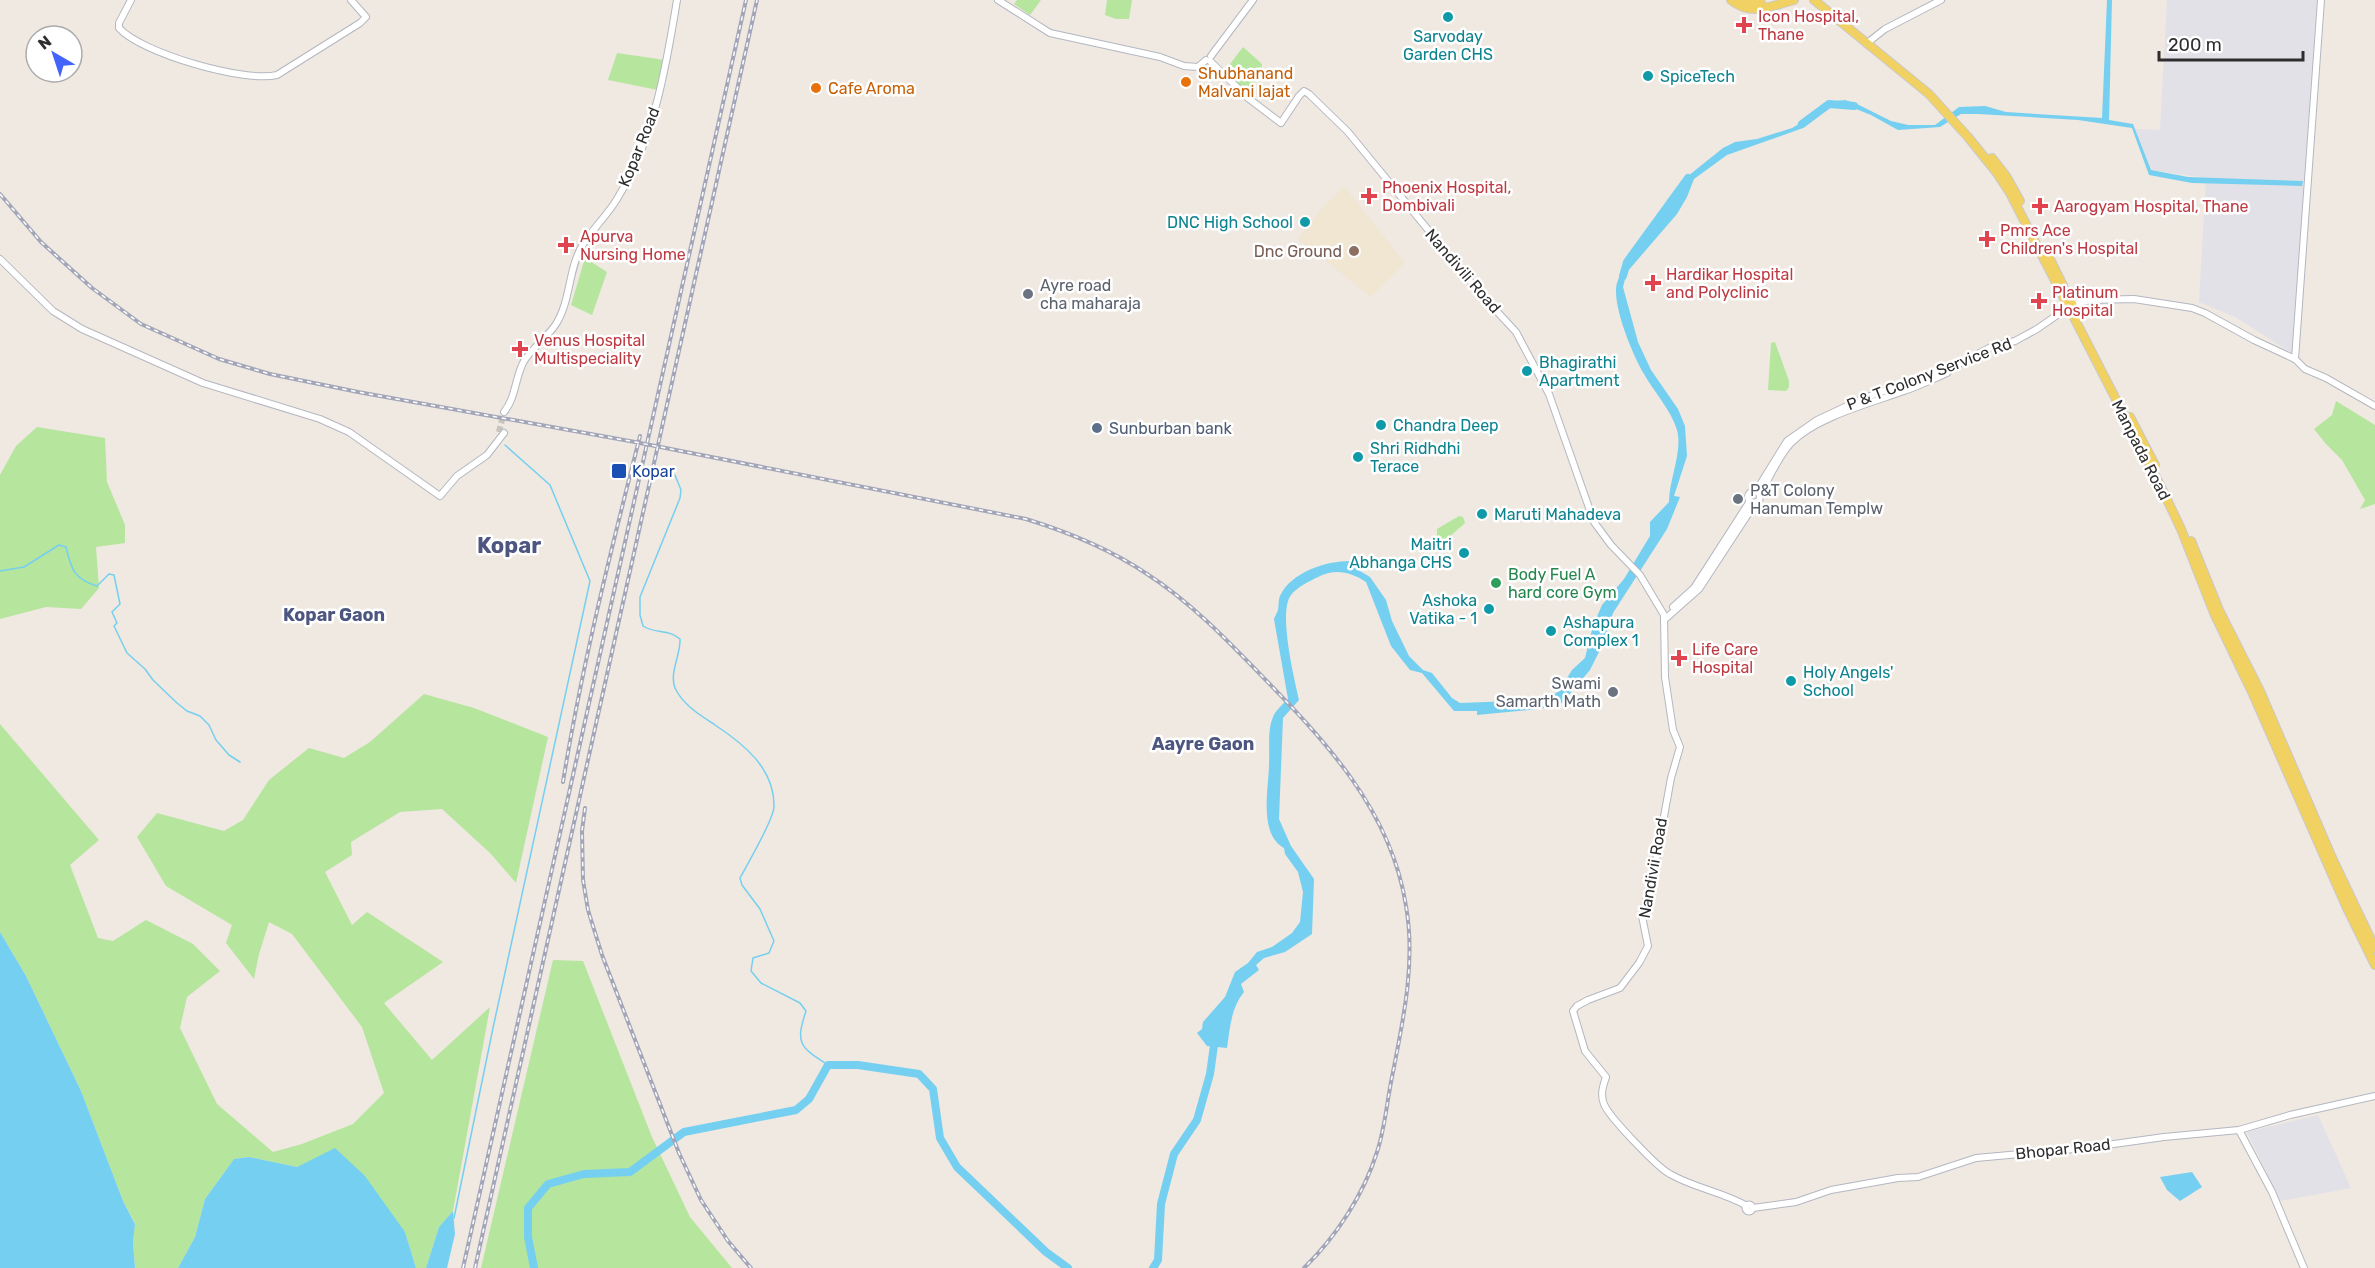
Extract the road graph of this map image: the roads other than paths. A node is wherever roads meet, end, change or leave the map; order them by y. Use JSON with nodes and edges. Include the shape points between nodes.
{"nodes":[{"id":1,"x":131,"y":0,"type":"edge"},
{"id":2,"x":351,"y":0,"type":"edge"},
{"id":3,"x":677,"y":0,"type":"edge"},
{"id":4,"x":998,"y":0,"type":"edge"},
{"id":5,"x":1253,"y":0,"type":"edge"},
{"id":6,"x":1731,"y":0,"type":"edge"},
{"id":7,"x":1740,"y":0,"type":"edge"},
{"id":8,"x":1772,"y":0,"type":"edge"},
{"id":9,"x":1794,"y":0,"type":"edge"},
{"id":10,"x":1814,"y":0,"type":"edge"},
{"id":11,"x":1822,"y":0,"type":"edge"},
{"id":12,"x":1941,"y":0,"type":"edge"},
{"id":13,"x":2321,"y":0,"type":"edge"},
{"id":14,"x":1868,"y":42,"type":"junction"},
{"id":15,"x":1209,"y":59,"type":"junction"},
{"id":16,"x":0,"y":259,"type":"edge"},
{"id":17,"x":2071,"y":306,"type":"junction"},
{"id":18,"x":2295,"y":358,"type":"junction"},
{"id":19,"x":2375,"y":406,"type":"edge"},
{"id":20,"x":506,"y":411,"type":"tunnel mouth"},
{"id":21,"x":501,"y":434,"type":"tunnel mouth"},
{"id":22,"x":1758,"y":493,"type":"junction"},
{"id":23,"x":1753,"y":501,"type":"junction"},
{"id":24,"x":1628,"y":562,"type":"joint"},
{"id":25,"x":2199,"y":567,"type":"junction"},
{"id":26,"x":1664,"y":617,"type":"junction"},
{"id":27,"x":2375,"y":948,"type":"edge"},
{"id":28,"x":2375,"y":965,"type":"edge"},
{"id":29,"x":2375,"y":1096,"type":"edge"},
{"id":30,"x":2239,"y":1130,"type":"junction"},
{"id":31,"x":1750,"y":1207,"type":"joint"},
{"id":32,"x":2304,"y":1268,"type":"edge"}],
"edges":[{"from":1,"to":2,"type":"street","via":[[118,23],[128,37],[165,54],[261,78],[277,75],[350,32],[366,17]]},
{"from":3,"to":20,"type":"street","name":"Kopar Road","via":[[665,74],[639,155],[618,198],[581,247],[561,314],[520,368]]},
{"from":4,"to":15,"type":"street","via":[[1050,33],[1184,66],[1198,68]]},
{"from":5,"to":15,"type":"street"},
{"from":6,"to":9,"type":"main road","via":[[1750,10]]},
{"from":7,"to":8,"type":"main road","via":[[1755,4]]},
{"from":10,"to":14,"type":"main road","name":"Manpada Road"},
{"from":11,"to":14,"type":"main road","name":"Manpada Road"},
{"from":12,"to":14,"type":"street"},
{"from":13,"to":18,"type":"street"},
{"from":14,"to":17,"type":"main road","name":"Manpada Road","via":[[1947,110],[2006,176]]},
{"from":15,"to":24,"type":"street","name":"Nandivili Road","via":[[1248,98],[1281,123],[1299,96],[1304,91],[1310,94],[1348,132],[1513,328],[1549,394],[1594,522]]},
{"from":16,"to":21,"type":"street","via":[[53,311],[82,329],[203,383],[320,419],[349,432],[440,496],[457,476],[487,455]]},
{"from":17,"to":18,"type":"street","name":"P & T Colony Service Rd","via":[[2091,300],[2134,299],[2192,308]]},
{"from":17,"to":22,"type":"street","name":"P & T Colony Service Rd","via":[[2015,341],[1854,402],[1802,429],[1783,446]]},
{"from":17,"to":25,"type":"main road","name":"Manpada Road"},
{"from":18,"to":19,"type":"street","name":"P & T Colony Service Rd","via":[[2305,369]]},
{"from":22,"to":23,"type":"street","via":[[1759,500]]},
{"from":22,"to":23,"type":"street","via":[[1749,494]]},
{"from":23,"to":26,"type":"street","via":[[1694,588]]},
{"from":24,"to":26,"type":"street","name":"Nandivii Road"},
{"from":25,"to":27,"type":"main road","name":"Manpada Road","via":[[2255,680]]},
{"from":25,"to":28,"type":"main road","name":"Manpada Road","via":[[2214,613]]},
{"from":26,"to":31,"type":"street","name":"Nandivii Road","via":[[1665,677],[1673,730],[1680,747],[1642,916],[1647,946],[1620,988],[1588,1000],[1573,1011],[1585,1051],[1606,1077],[1604,1106],[1616,1120],[1668,1173]]},
{"from":29,"to":30,"type":"street","name":"Bhopar Road"},
{"from":30,"to":31,"type":"street","name":"Bhopar Road","via":[[1989,1156],[1918,1177],[1831,1190],[1796,1202]]},
{"from":30,"to":32,"type":"street","via":[[2272,1192]]}]}
